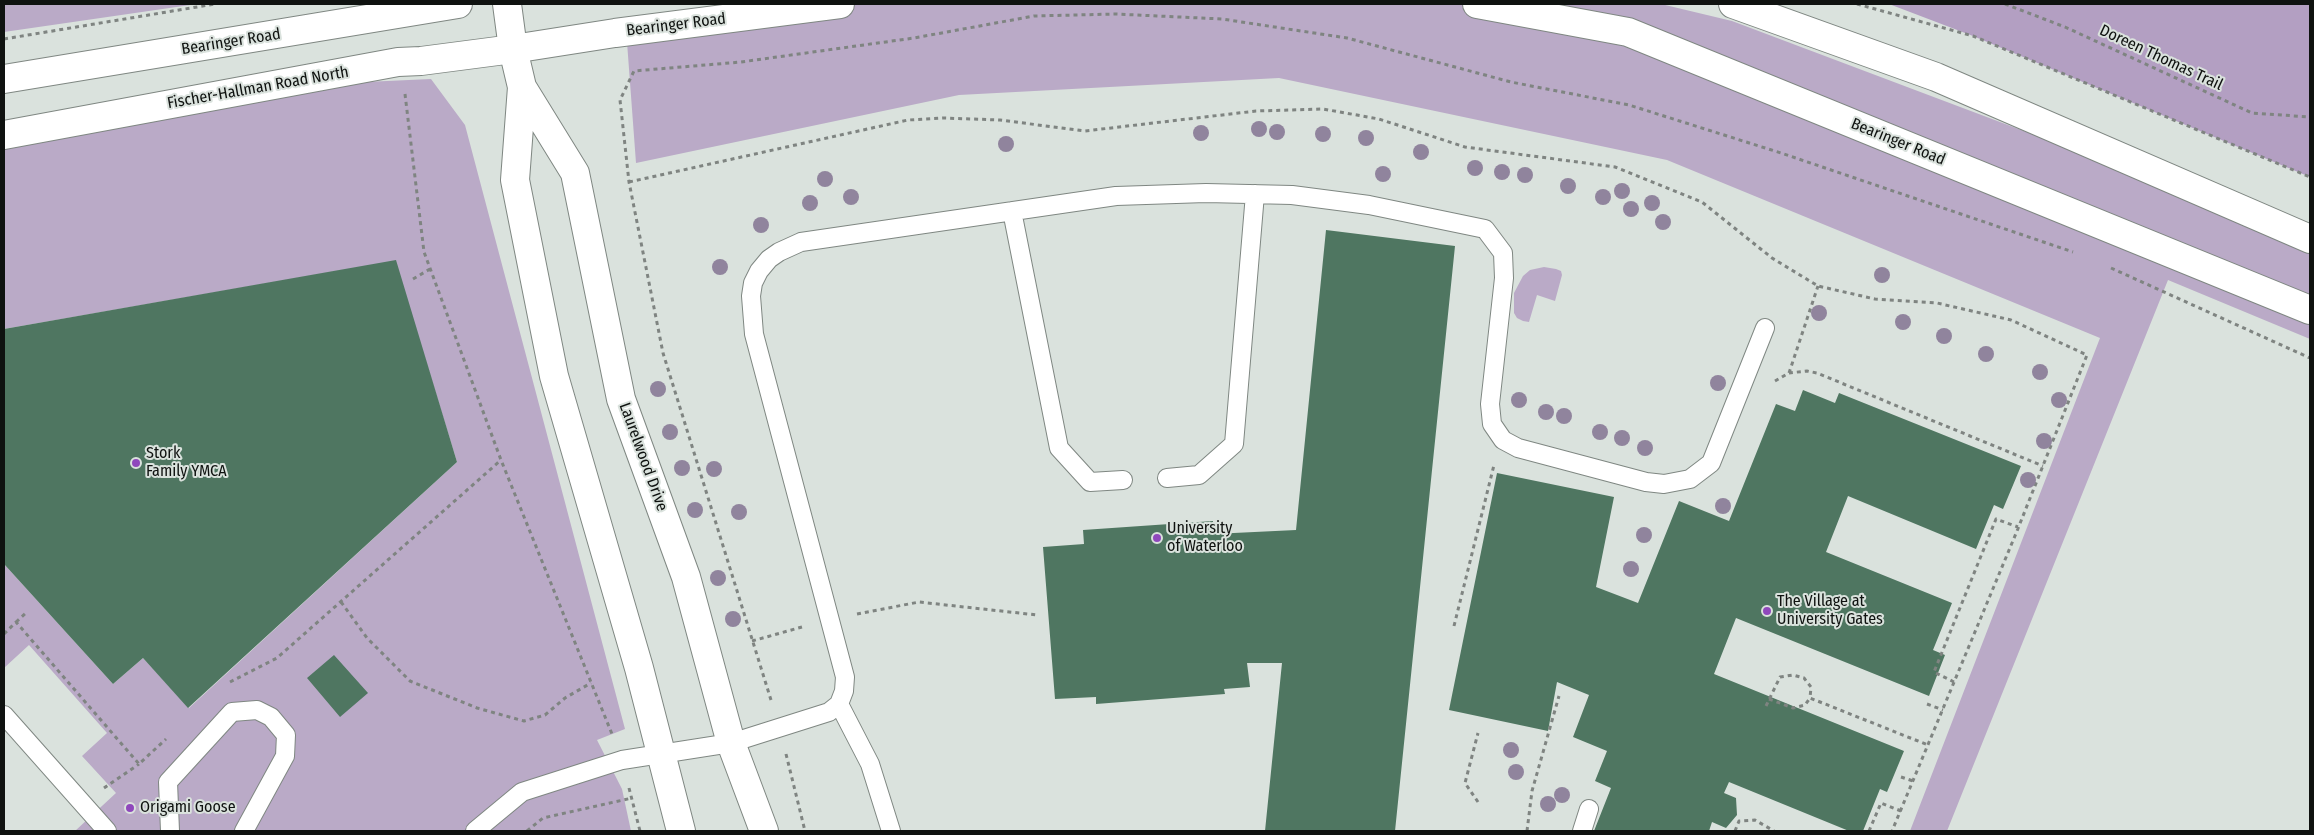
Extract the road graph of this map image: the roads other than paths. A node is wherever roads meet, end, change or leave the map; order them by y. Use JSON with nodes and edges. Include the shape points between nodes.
{"nodes":[{"id":1,"x":458,"y":4,"type":"edge"},
{"id":2,"x":508,"y":4,"type":"edge"},
{"id":3,"x":840,"y":4,"type":"edge"},
{"id":4,"x":1477,"y":4,"type":"edge"},
{"id":5,"x":1733,"y":4,"type":"edge"},
{"id":6,"x":513,"y":49,"type":"junction"},
{"id":7,"x":4,"y":79,"type":"edge"},
{"id":8,"x":522,"y":87,"type":"junction"},
{"id":9,"x":4,"y":135,"type":"edge"},
{"id":10,"x":1255,"y":194,"type":"junction"},
{"id":11,"x":1012,"y":211,"type":"junction"},
{"id":12,"x":2310,"y":239,"type":"edge"},
{"id":13,"x":2310,"y":310,"type":"edge"},
{"id":14,"x":1765,"y":328,"type":"dead end"},
{"id":15,"x":1167,"y":478,"type":"dead end"},
{"id":16,"x":1123,"y":480,"type":"dead end"},
{"id":17,"x":839,"y":704,"type":"junction"},
{"id":18,"x":4,"y":715,"type":"edge"},
{"id":19,"x":731,"y":743,"type":"junction"},
{"id":20,"x":662,"y":754,"type":"junction"},
{"id":21,"x":1589,"y":810,"type":"dead end"},
{"id":22,"x":107,"y":831,"type":"edge"},
{"id":23,"x":170,"y":831,"type":"edge"},
{"id":24,"x":244,"y":831,"type":"edge"},
{"id":25,"x":475,"y":831,"type":"edge"},
{"id":26,"x":681,"y":831,"type":"edge"},
{"id":27,"x":764,"y":831,"type":"edge"},
{"id":28,"x":891,"y":831,"type":"edge"},
{"id":29,"x":1582,"y":831,"type":"edge"}],
"edges":[{"from":1,"to":7,"type":"main road","name":"Bearinger Road"},
{"from":2,"to":6,"type":"main road","name":"Laurelwood Drive"},
{"from":3,"to":6,"type":"main road","name":"Bearinger Road"},
{"from":4,"to":13,"type":"main road","name":"Bearinger Road","via":[[1628,32]]},
{"from":5,"to":12,"type":"main road","via":[[1936,77]]},
{"from":6,"to":8,"type":"main road","name":"Laurelwood Drive"},
{"from":6,"to":9,"type":"main road","name":"Fischer-Hallman Road North","via":[[398,62]]},
{"from":8,"to":19,"type":"main road","name":"Laurelwood Drive","via":[[575,173],[621,399],[686,577]]},
{"from":8,"to":20,"type":"main road","name":"Laurelwood Drive","via":[[515,180],[554,376]]},
{"from":10,"to":11,"type":"lane","via":[[1116,196]]},
{"from":10,"to":14,"type":"lane","via":[[1370,204],[1485,229],[1503,253],[1504,278],[1492,376],[1492,424],[1503,440],[1518,448],[1646,482],[1664,484],[1690,479],[1711,463]]},
{"from":10,"to":15,"type":"lane","via":[[1234,444],[1199,475]]},
{"from":11,"to":16,"type":"lane","via":[[1059,448],[1090,482]]},
{"from":11,"to":17,"type":"lane","via":[[801,242],[769,259],[753,283],[754,334],[845,678]]},
{"from":17,"to":19,"type":"lane","via":[[829,712]]},
{"from":17,"to":28,"type":"lane","via":[[870,764]]},
{"from":18,"to":22,"type":"lane"},
{"from":19,"to":20,"type":"lane"},
{"from":19,"to":27,"type":"main road","name":"Laurelwood Drive"},
{"from":20,"to":25,"type":"lane","via":[[622,760],[522,792]]},
{"from":20,"to":26,"type":"main road","name":"Laurelwood Drive"},
{"from":21,"to":29,"type":"lane"},
{"from":23,"to":24,"type":"lane","via":[[168,782],[232,712],[257,710],[271,717],[286,735],[285,756]]}]}
